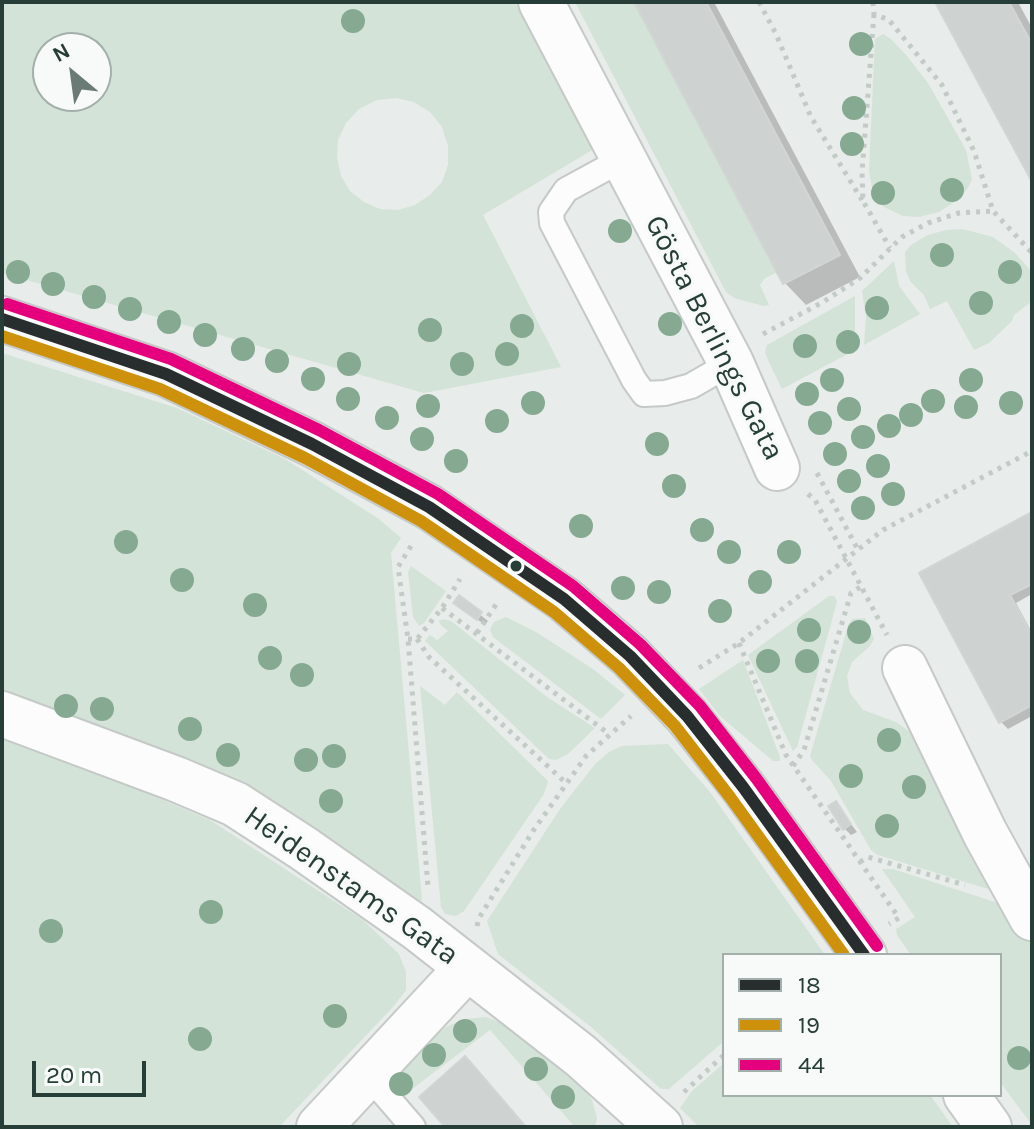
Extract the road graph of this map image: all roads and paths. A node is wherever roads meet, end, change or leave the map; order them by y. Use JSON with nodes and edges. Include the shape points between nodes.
{"nodes":[{"id":1,"x":541,"y":2,"type":"edge"},
{"id":2,"x":759,"y":2,"type":"edge"},
{"id":3,"x":873,"y":2,"type":"edge"},
{"id":4,"x":874,"y":14,"type":"junction"},
{"id":5,"x":623,"y":159,"type":"junction"},
{"id":6,"x":863,"y":201,"type":"junction"},
{"id":7,"x":993,"y":211,"type":"junction"},
{"id":8,"x":890,"y":248,"type":"junction"},
{"id":9,"x":1032,"y":253,"type":"edge"},
{"id":10,"x":2,"y":319,"type":"edge"},
{"id":11,"x":746,"y":349,"type":"junction"},
{"id":12,"x":1032,"y":451,"type":"edge"},
{"id":13,"x":777,"y":468,"type":"joint"},
{"id":14,"x":411,"y":546,"type":"dead end"},
{"id":15,"x":846,"y":557,"type":"junction"},
{"id":16,"x":460,"y":579,"type":"dead end"},
{"id":17,"x":862,"y":586,"type":"junction"},
{"id":18,"x":497,"y":603,"type":"dead end"},
{"id":19,"x":442,"y":608,"type":"junction"},
{"id":20,"x":477,"y":633,"type":"junction"},
{"id":21,"x":408,"y":639,"type":"junction"},
{"id":22,"x":417,"y":639,"type":"junction"},
{"id":23,"x":739,"y":643,"type":"junction"},
{"id":24,"x":905,"y":668,"type":"joint"},
{"id":25,"x":695,"y":671,"type":"dead end"},
{"id":26,"x":2,"y":714,"type":"edge"},
{"id":27,"x":631,"y":716,"type":"dead end"},
{"id":28,"x":609,"y":734,"type":"junction"},
{"id":29,"x":793,"y":766,"type":"junction"},
{"id":30,"x":566,"y":783,"type":"junction"},
{"id":31,"x":860,"y":862,"type":"junction"},
{"id":32,"x":875,"y":900,"type":"dead end"},
{"id":33,"x":1024,"y":905,"type":"edge"},
{"id":34,"x":417,"y":928,"type":"junction"},
{"id":35,"x":863,"y":953,"type":"edge"},
{"id":36,"x":467,"y":968,"type":"junction"},
{"id":37,"x":722,"y":1057,"type":"edge"},
{"id":38,"x":368,"y":1075,"type":"junction"},
{"id":39,"x":967,"y":1097,"type":"edge"},
{"id":40,"x":643,"y":1121,"type":"edge"},
{"id":41,"x":319,"y":1127,"type":"edge"},
{"id":42,"x":413,"y":1127,"type":"edge"},
{"id":43,"x":989,"y":1127,"type":"edge"}],
"edges":[{"from":1,"to":5,"type":"street","name":"Gösta Berlings Gata"},
{"from":2,"to":6,"type":"path","via":[[811,117]]},
{"from":3,"to":4,"type":"path"},
{"from":4,"to":6,"type":"path"},
{"from":4,"to":7,"type":"path","via":[[889,20],[942,85],[974,151]]},
{"from":5,"to":11,"type":"street","name":"Gösta Berlings Gata"},
{"from":5,"to":11,"type":"lane","via":[[566,190],[551,212],[634,380],[644,394],[691,386]]},
{"from":6,"to":8,"type":"path"},
{"from":7,"to":8,"type":"path","via":[[959,213],[928,223]]},
{"from":7,"to":9,"type":"path"},
{"from":8,"to":11,"type":"path","via":[[860,278]]},
{"from":10,"to":35,"type":"street","via":[[166,374],[312,444],[429,507],[564,599],[630,656],[687,716]]},
{"from":11,"to":13,"type":"street","name":"Gösta Berlings Gata"},
{"from":12,"to":15,"type":"path","via":[[883,530]]},
{"from":13,"to":15,"type":"path","name":"Gösta Berlings Gata","via":[[815,500]]},
{"from":14,"to":21,"type":"path","via":[[398,567]]},
{"from":15,"to":17,"type":"path","name":"Gösta Berlings Gata"},
{"from":15,"to":23,"type":"path"},
{"from":16,"to":19,"type":"path"},
{"from":17,"to":24,"type":"path","name":"Gösta Berlings Gata"},
{"from":17,"to":29,"type":"path","via":[[851,593],[804,750]]},
{"from":18,"to":20,"type":"path"},
{"from":19,"to":20,"type":"path"},
{"from":19,"to":22,"type":"path"},
{"from":20,"to":28,"type":"path"},
{"from":21,"to":22,"type":"path"},
{"from":21,"to":34,"type":"path","via":[[430,906]]},
{"from":22,"to":30,"type":"path","via":[[429,657]]},
{"from":23,"to":25,"type":"path"},
{"from":23,"to":29,"type":"path"},
{"from":24,"to":33,"type":"street"},
{"from":26,"to":34,"type":"street","name":"Heidenstams Gata","via":[[235,804]]},
{"from":27,"to":28,"type":"path"},
{"from":28,"to":30,"type":"path"},
{"from":29,"to":31,"type":"path"},
{"from":30,"to":36,"type":"path","via":[[479,918]]},
{"from":31,"to":32,"type":"path","via":[[882,895]]},
{"from":31,"to":33,"type":"path","via":[[868,857]]},
{"from":34,"to":36,"type":"street","name":"Heidenstams Gata"},
{"from":36,"to":38,"type":"street"},
{"from":36,"to":40,"type":"street","name":"Heidenstams Gata","via":[[581,1056]]},
{"from":37,"to":40,"type":"path"},
{"from":38,"to":41,"type":"street"},
{"from":38,"to":42,"type":"lane"},
{"from":39,"to":43,"type":"street"}]}
